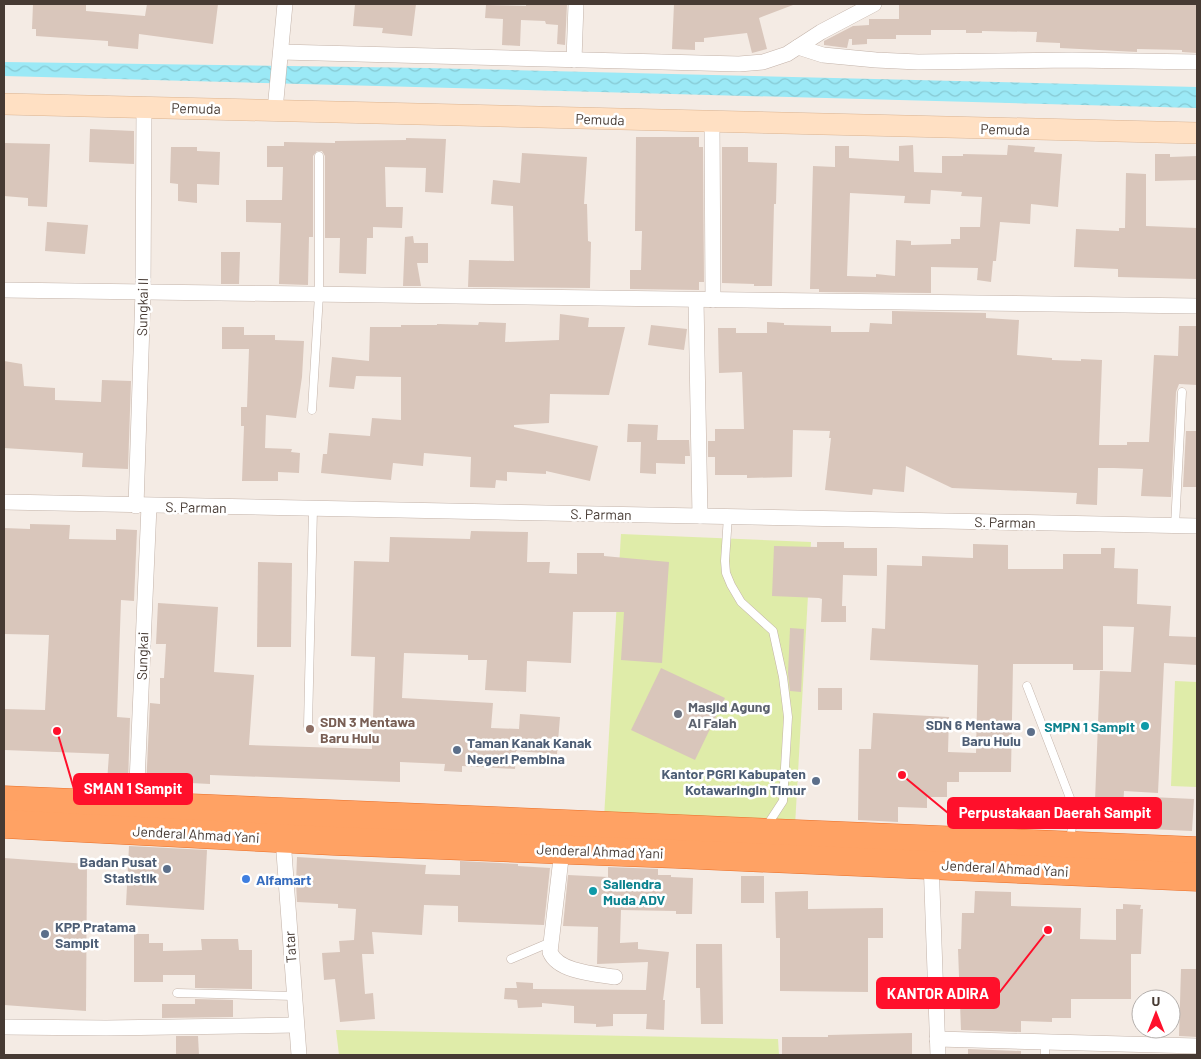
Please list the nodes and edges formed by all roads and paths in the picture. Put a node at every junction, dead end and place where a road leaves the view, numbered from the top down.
1 (285, 4) edge
2 (576, 4) edge
3 (874, 4) edge
4 (798, 47) junction
5 (280, 59) junction
6 (574, 60) junction
7 (1197, 62) edge
8 (4, 104) edge
9 (144, 107) junction
10 (275, 110) junction
11 (712, 122) junction
12 (1197, 133) edge
13 (319, 156) dead end
14 (4, 290) edge
15 (143, 292) junction
16 (319, 295) junction
17 (696, 300) junction
18 (712, 300) junction
19 (1197, 306) edge
20 (1182, 392) dead end
21 (312, 410) dead end
22 (4, 502) edge
23 (142, 506) junction
24 (312, 509) junction
25 (700, 516) junction
26 (728, 516) junction
27 (1175, 526) junction
28 (1197, 526) edge
29 (1027, 686) dead end
30 (308, 726) dead end
31 (4, 800) edge
32 (136, 806) junction
33 (4, 824) edge
34 (762, 834) junction
35 (283, 839) junction
36 (1069, 846) junction
37 (562, 850) junction
38 (1197, 851) edge
39 (932, 853) junction
40 (1197, 877) edge
41 (551, 942) junction
42 (511, 959) dead end
43 (615, 977) dead end
44 (177, 993) dead end
45 (294, 996) junction
46 (296, 1025) junction
47 (4, 1027) edge
48 (937, 1038) junction
49 (1197, 1046) edge
50 (1045, 1048) edge
51 (299, 1055) edge
52 (938, 1055) edge

1 - 5 street
2 - 6 street
3 - 4 street
4 - 6 street
4 - 7 street
5 - 6 street
5 - 10 street
8 - 9 street, Pemuda
9 - 10 street, Pemuda
9 - 15 street, Sungkai II
10 - 11 street, Pemuda
11 - 12 street, Pemuda
11 - 18 street
13 - 16 lane
14 - 15 street
15 - 16 street
15 - 23 street, Sungkai II
16 - 17 street
16 - 21 lane
17 - 18 street
17 - 25 street
18 - 19 street
20 - 27 lane
22 - 23 street, S. Parman
23 - 24 street, S. Parman
23 - 32 street, Sungkai
24 - 25 street, S. Parman
24 - 30 lane
25 - 26 street, S. Parman
26 - 27 street, S. Parman
26 - 34 lane
27 - 28 street, S. Parman
29 - 36 lane
31 - 32 highway, Jenderal Ahmad Yani
32 - 34 highway, Jenderal Ahmad Yani
33 - 35 highway, Jenderal Ahmad Yani
34 - 39 highway, Jenderal Ahmad Yani
35 - 37 highway, Jenderal Ahmad Yani
35 - 45 street, Tatar
36 - 38 highway, Jenderal Ahmad Yani
36 - 39 highway, Jenderal Ahmad Yani
37 - 39 highway, Jenderal Ahmad Yani
37 - 41 street
39 - 40 highway, Jenderal Ahmad Yani
39 - 48 street
41 - 42 lane
41 - 43 street
44 - 45 lane
45 - 46 street, Tatar
46 - 47 street
46 - 51 street, Tatar
48 - 50 street
48 - 52 street
49 - 50 street

